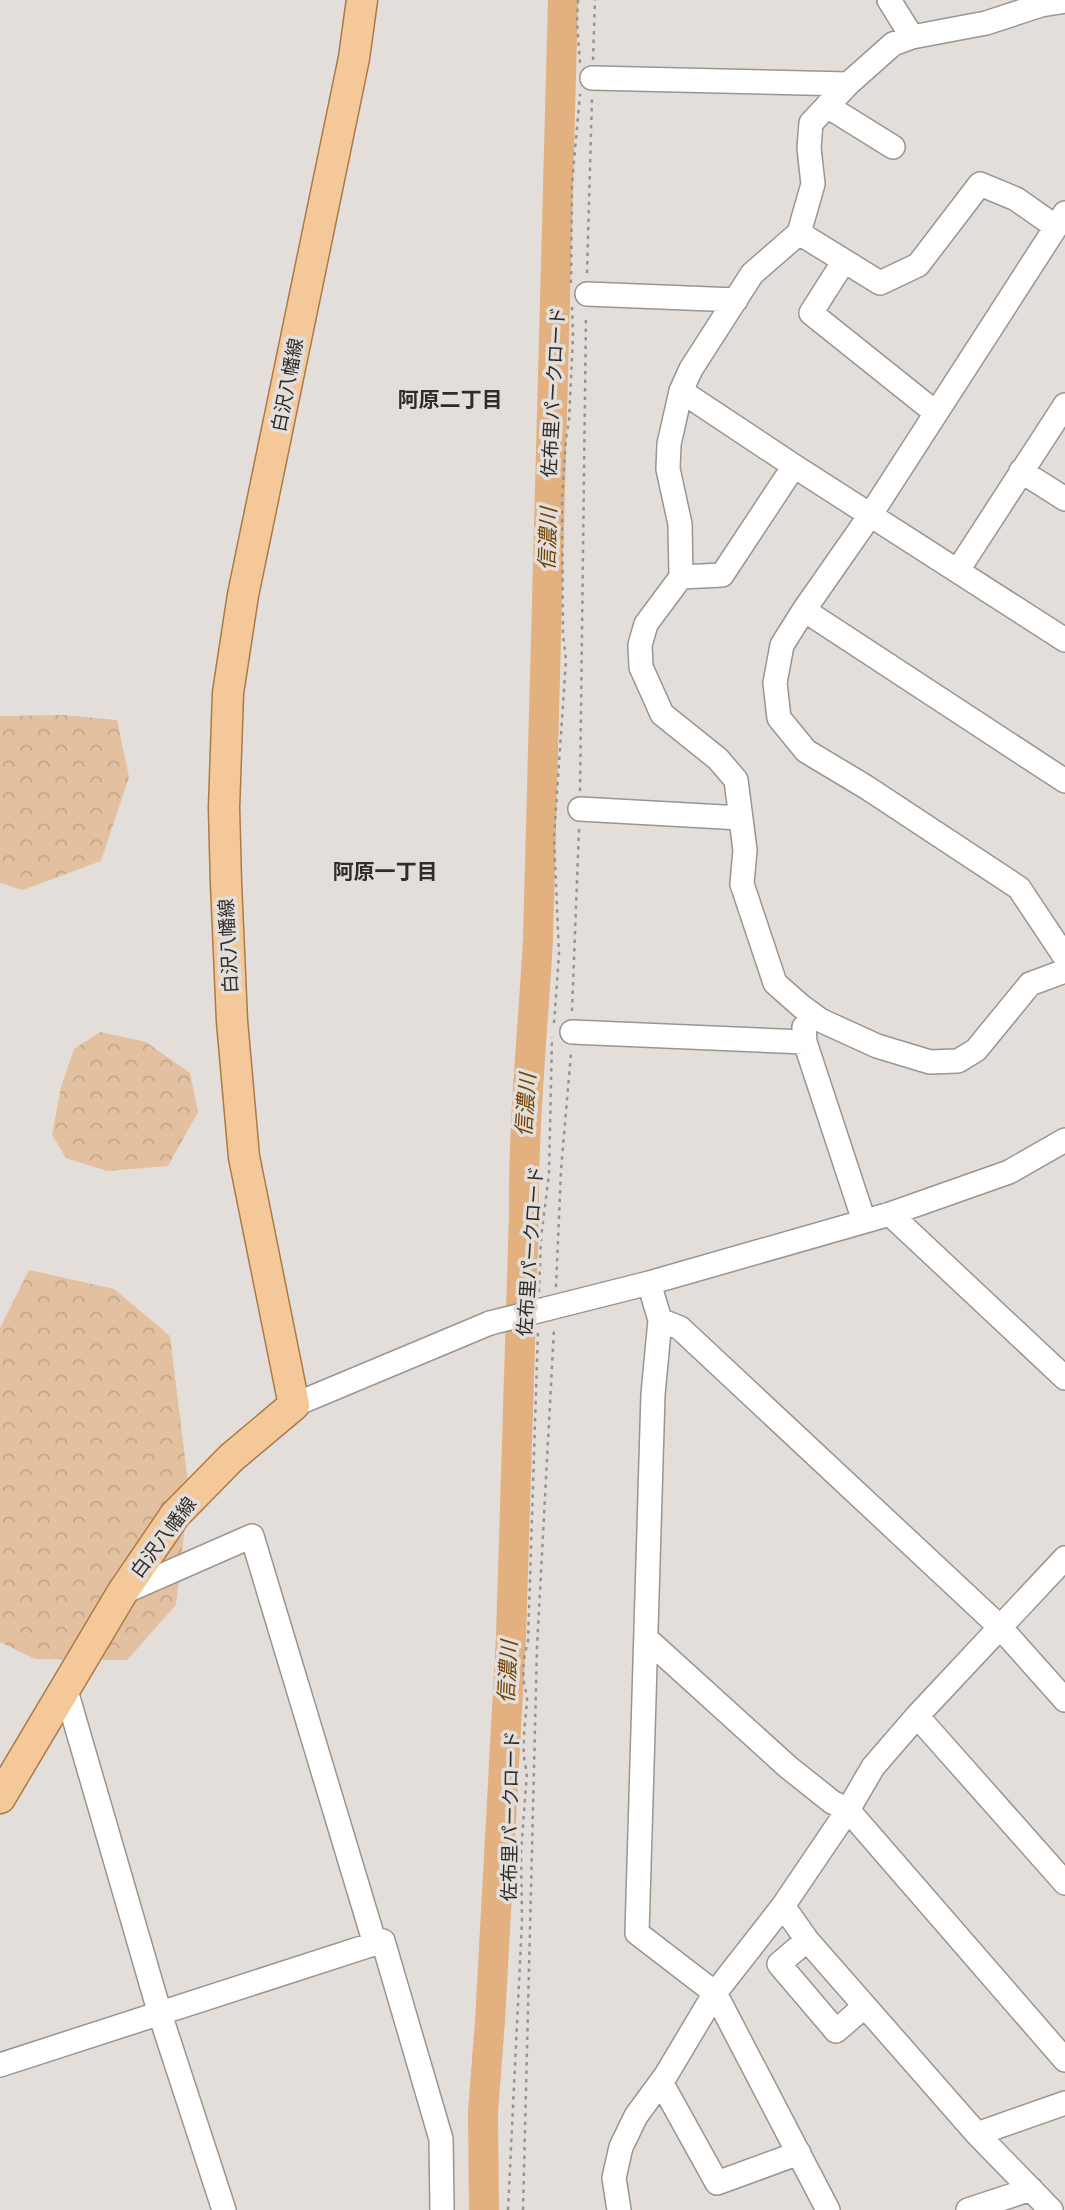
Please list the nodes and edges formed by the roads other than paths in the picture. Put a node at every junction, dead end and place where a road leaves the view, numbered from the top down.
1 (362, 0) edge
2 (889, 0) edge
3 (1065, 1) edge
4 (912, 37) junction
5 (584, 79) road end
6 (848, 84) junction
7 (827, 106) junction
8 (893, 147) dead end
9 (1061, 220) edge
10 (799, 233) junction
11 (844, 261) junction
12 (576, 291) road end
13 (736, 300) junction
14 (681, 391) junction
15 (1065, 405) edge
16 (936, 414) junction
17 (793, 466) junction
18 (1021, 471) junction
19 (1065, 499) edge
20 (871, 514) junction
21 (958, 570) junction
22 (681, 577) junction
23 (804, 610) junction
24 (1065, 640) edge
25 (1065, 781) edge
26 (580, 808) road end
27 (741, 818) junction
28 (1065, 957) edge
29 (1065, 971) edge
30 (801, 1006) junction
31 (559, 1031) road end
32 (805, 1042) junction
33 (1065, 1140) edge
34 (890, 1214) junction
35 (864, 1221) junction
36 (649, 1283) junction
37 (660, 1320) junction
38 (1065, 1378) edge
39 (294, 1405) junction
40 (1065, 1558) edge
41 (122, 1592) junction
42 (1000, 1627) junction
43 (648, 1640) junction
44 (65, 1687) junction
45 (1065, 1700) edge
46 (917, 1716) junction
47 (0, 1798) edge
48 (848, 1810) junction
49 (1065, 1884) edge
50 (783, 1906) junction
51 (807, 1940) junction
52 (375, 1944) junction
53 (715, 1993) junction
54 (865, 2007) junction
55 (160, 2014) junction
56 (1065, 2060) edge
57 (0, 2065) edge
58 (661, 2082) junction
59 (1065, 2104) edge
60 (978, 2134) junction
61 (799, 2153) junction
62 (1031, 2189) junction
63 (223, 2210) edge
64 (442, 2210) edge
65 (619, 2210) edge
66 (828, 2210) edge
67 (968, 2210) edge
68 (1051, 2210) edge

1 - 39 main road, 白沢八幡線
2 - 4 street
3 - 4 street
4 - 6 street
5 - 6 street
6 - 7 street
7 - 8 street
7 - 10 street
9 - 11 street
9 - 16 street
10 - 11 street
10 - 13 street
11 - 16 street
12 - 13 street
13 - 14 street
14 - 17 street
14 - 22 street
15 - 18 street
16 - 20 street
17 - 20 street
17 - 22 street
18 - 19 street
18 - 21 street
20 - 21 street
20 - 23 street
21 - 24 street
22 - 27 street
23 - 25 street
23 - 28 street
26 - 27 street
27 - 30 street
29 - 30 street
30 - 32 street
31 - 32 street
32 - 35 street
33 - 34 street
34 - 35 street
34 - 38 street
35 - 36 street
36 - 37 street
36 - 39 street, bridge
37 - 42 street
37 - 43 street
39 - 41 main road, 白沢八幡線
40 - 42 street
41 - 44 main road, 白沢八幡線
41 - 52 street
42 - 45 street
42 - 46 street
43 - 48 street
43 - 53 street
44 - 47 main road, 白沢八幡線
44 - 55 street
46 - 48 street
46 - 49 street
48 - 50 street
48 - 56 street
50 - 51 street
50 - 53 street
51 - 54 street
51 - 54 street
52 - 55 street
52 - 64 street
53 - 58 street
53 - 61 street
54 - 60 street
55 - 57 street
55 - 63 street
58 - 61 street
58 - 65 street
59 - 60 street
60 - 62 street
61 - 66 street
62 - 67 street
62 - 68 street

